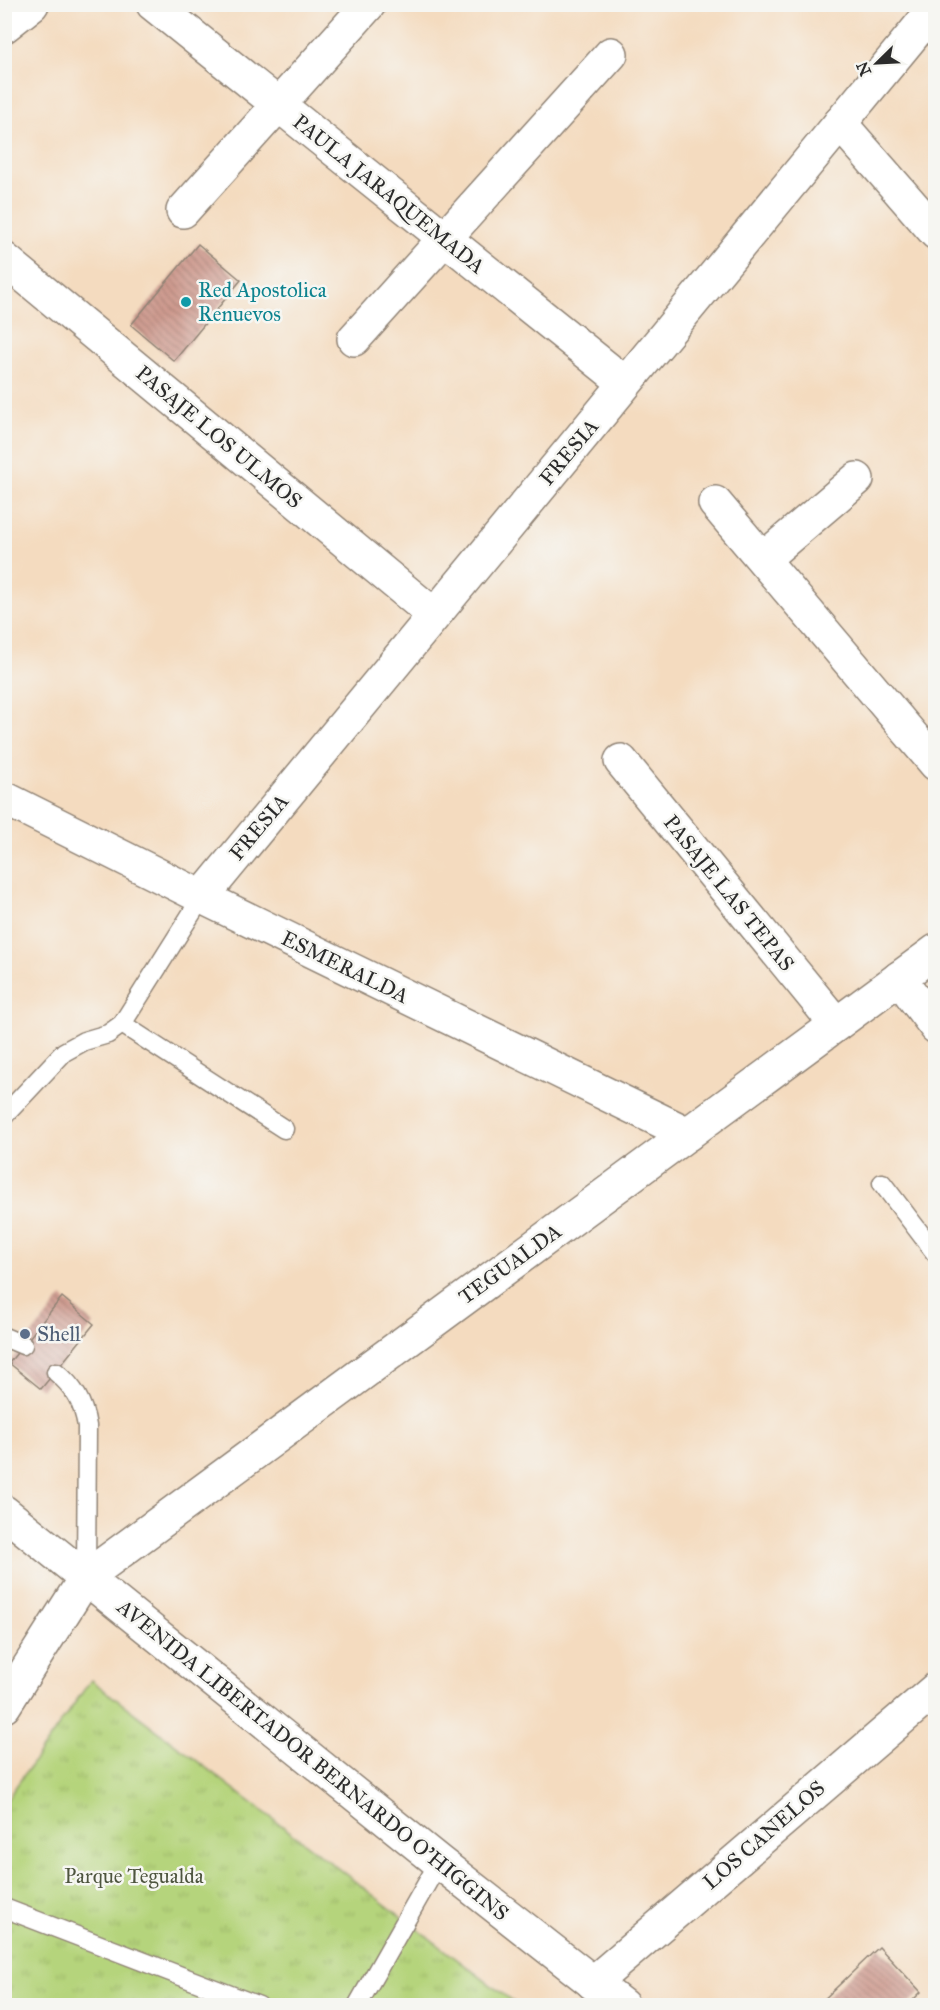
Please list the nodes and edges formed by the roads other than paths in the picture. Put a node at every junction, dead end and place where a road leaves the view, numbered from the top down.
1 (32, 4) edge
2 (153, 4) edge
3 (369, 4) edge
4 (936, 7) edge
5 (4, 26) edge
6 (612, 54) dead end
7 (278, 105) junction
8 (840, 123) junction
9 (183, 211) dead end
10 (936, 233) edge
11 (445, 238) junction
12 (4, 259) edge
13 (354, 339) dead end
14 (625, 383) junction
15 (856, 479) dead end
16 (715, 503) dead end
17 (763, 559) junction
18 (434, 615) junction
19 (621, 761) dead end
20 (936, 764) edge
21 (4, 798) edge
22 (202, 897) junction
23 (936, 951) edge
24 (899, 978) junction
25 (122, 1024) junction
26 (836, 1024) junction
27 (936, 1027) edge
28 (4, 1116) edge
29 (284, 1129) dead end
30 (687, 1134) junction
31 (882, 1183) dead end
32 (936, 1254) edge
33 (4, 1337) edge
34 (23, 1345) dead end
35 (56, 1372) dead end
36 (4, 1512) edge
37 (86, 1577) junction
38 (936, 1689) edge
39 (4, 1707) edge
40 (439, 1863) junction
41 (4, 1908) edge
42 (593, 1983) junction
43 (260, 2006) edge
44 (357, 2006) edge
45 (624, 2006) edge

1 - 5 street
2 - 7 street, PAULA JARAQUEMADA
3 - 7 street
4 - 8 street, FRESIA
6 - 11 street
7 - 9 street
7 - 11 street, PAULA JARAQUEMADA
8 - 10 street
8 - 14 street, FRESIA
11 - 13 street
11 - 14 street, PAULA JARAQUEMADA
12 - 18 street, PASAJE LOS ULMOS
14 - 18 street, FRESIA
15 - 17 street
16 - 17 street
17 - 20 street
18 - 22 street, FRESIA
19 - 26 street, PASAJE LAS TEPAS
21 - 22 street, ESMERALDA
22 - 25 lane
22 - 30 street, ESMERALDA
23 - 24 street, TEGUALDA
24 - 26 street, TEGUALDA
24 - 27 street
25 - 28 lane
25 - 29 lane
26 - 30 street, TEGUALDA
30 - 37 street, TEGUALDA
31 - 32 lane
33 - 34 lane
35 - 37 lane
36 - 37 street, AVENIDA LIBERTADOR BERNARDO O'HIGGINS
37 - 39 street
37 - 40 street, AVENIDA LIBERTADOR BERNARDO O'HIGGINS
38 - 42 street, LOS CANELOS
40 - 42 street, AVENIDA LIBERTADOR BERNARDO O'HIGGINS
40 - 44 lane
41 - 43 lane
42 - 45 street, AVENIDA LIBERTADOR BERNARDO O'HIGGINS

